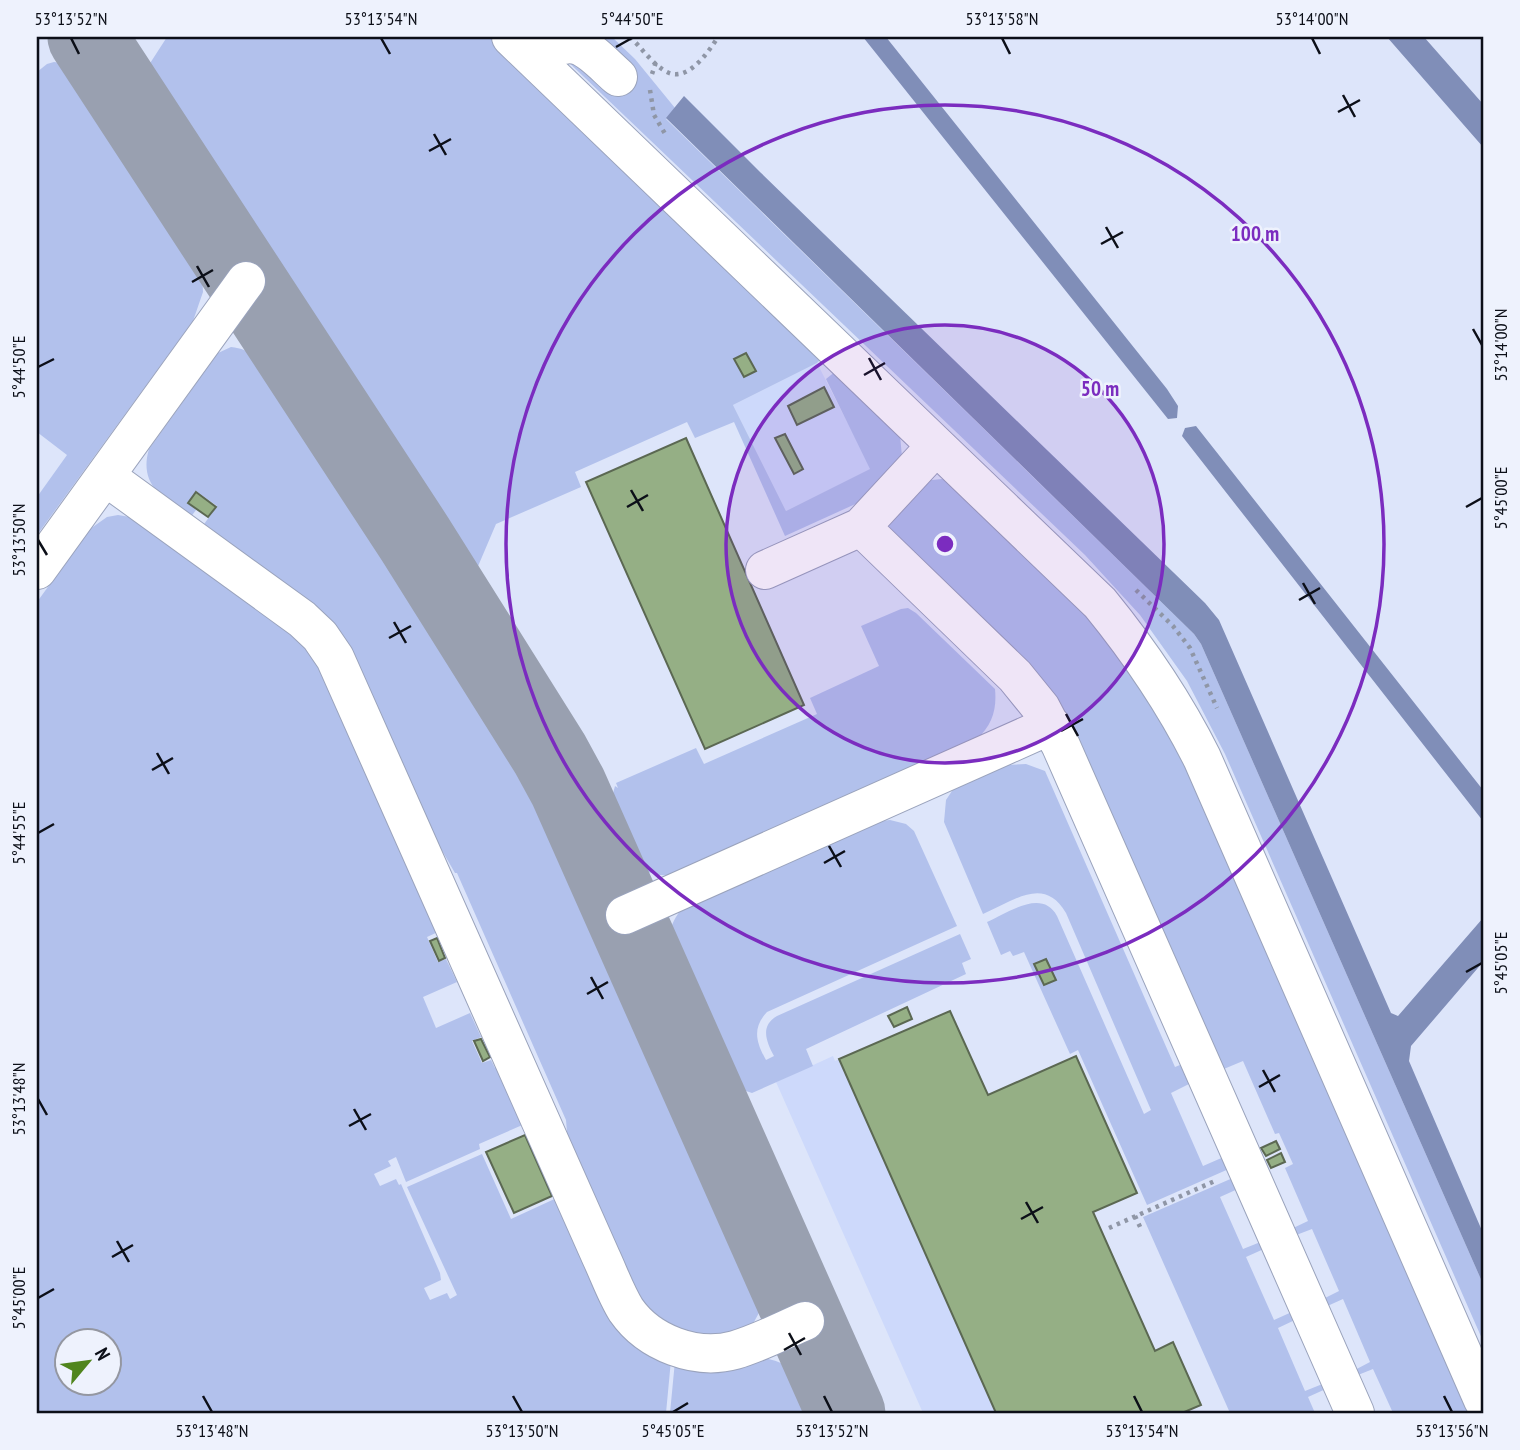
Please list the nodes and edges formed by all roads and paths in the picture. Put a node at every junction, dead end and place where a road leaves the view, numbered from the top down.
1 (630, 37) edge
2 (718, 37) edge
3 (524, 49) edge
4 (618, 77) dead end
5 (246, 281) dead end
6 (936, 446) junction
7 (105, 476) junction
8 (861, 527) junction
9 (37, 570) edge
10 (765, 570) dead end
11 (1051, 726) junction
12 (625, 915) dead end
13 (1247, 1167) junction
14 (1135, 1216) junction
15 (1108, 1227) dead end
16 (1142, 1231) dead end
17 (805, 1321) dead end
18 (1483, 1400) edge
19 (1355, 1413) edge

1 - 2 path
3 - 4 street
3 - 6 street
5 - 7 street
6 - 8 street
6 - 18 street
7 - 9 street
7 - 17 street
8 - 10 street
8 - 11 street
11 - 12 street
11 - 13 street
13 - 14 path
13 - 19 street
14 - 15 path
14 - 16 path

